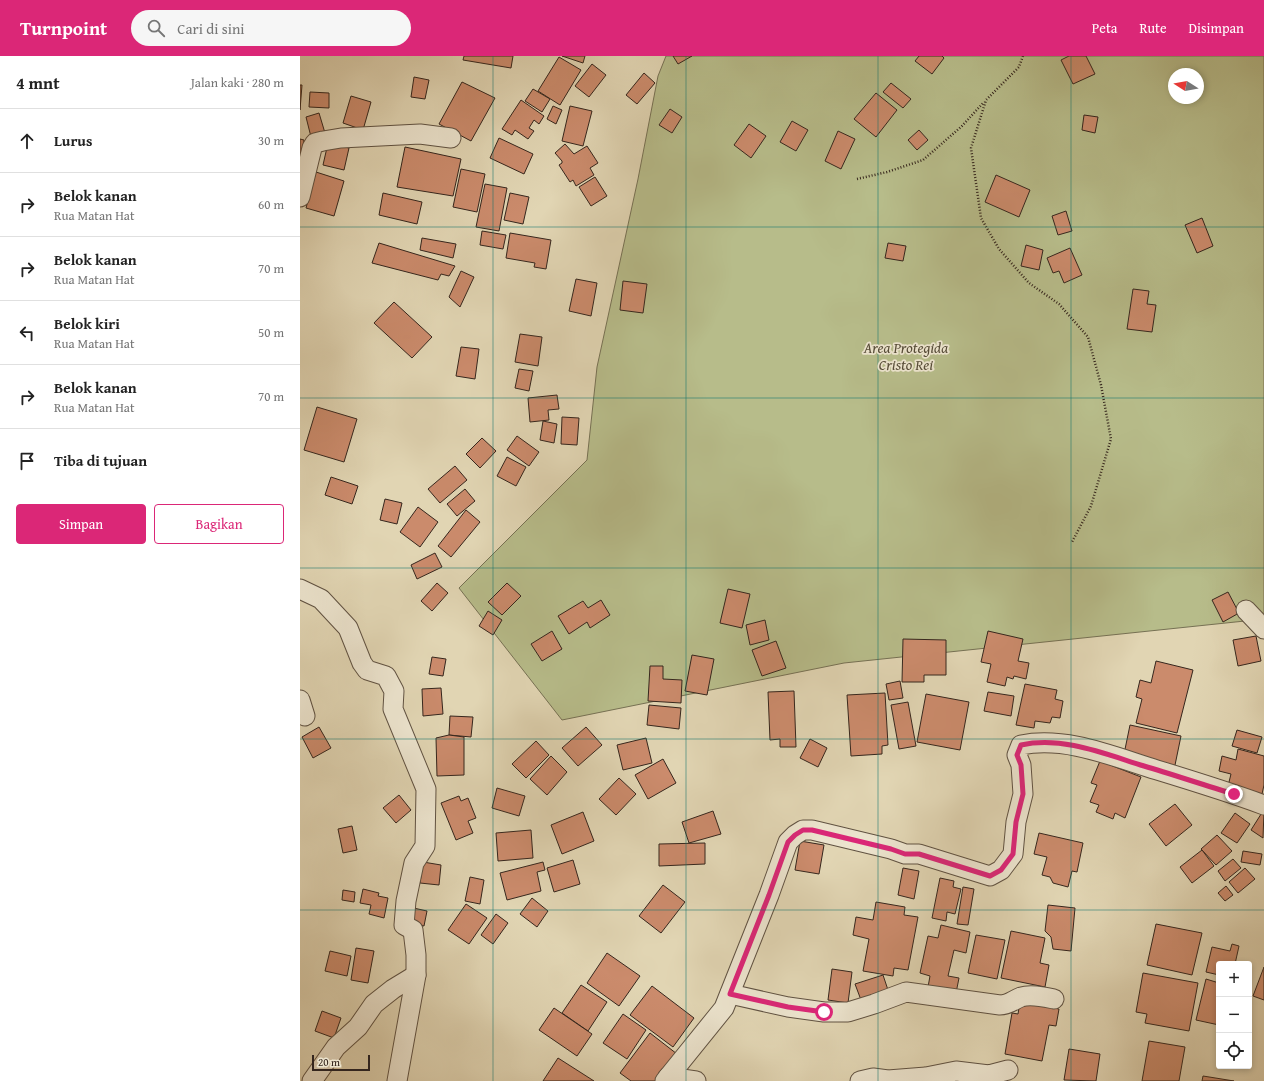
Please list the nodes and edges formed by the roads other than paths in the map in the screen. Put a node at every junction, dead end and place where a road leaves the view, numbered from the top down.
1 (451, 138) dead end
2 (300, 197) edge
3 (300, 589) edge
4 (1246, 610) dead end
5 (1264, 629) edge
6 (1264, 805) edge
7 (416, 975) junction
8 (730, 994) junction
9 (1054, 999) dead end
10 (1008, 1070) dead end
11 (666, 1079) edge
12 (312, 1081) edge
13 (397, 1081) edge
14 (696, 1081) edge
15 (860, 1081) edge

1 - 2 street
3 - 7 street
4 - 5 street
6 - 8 street
7 - 12 street
7 - 13 street
8 - 9 street
8 - 11 street
10 - 15 street
11 - 14 street

